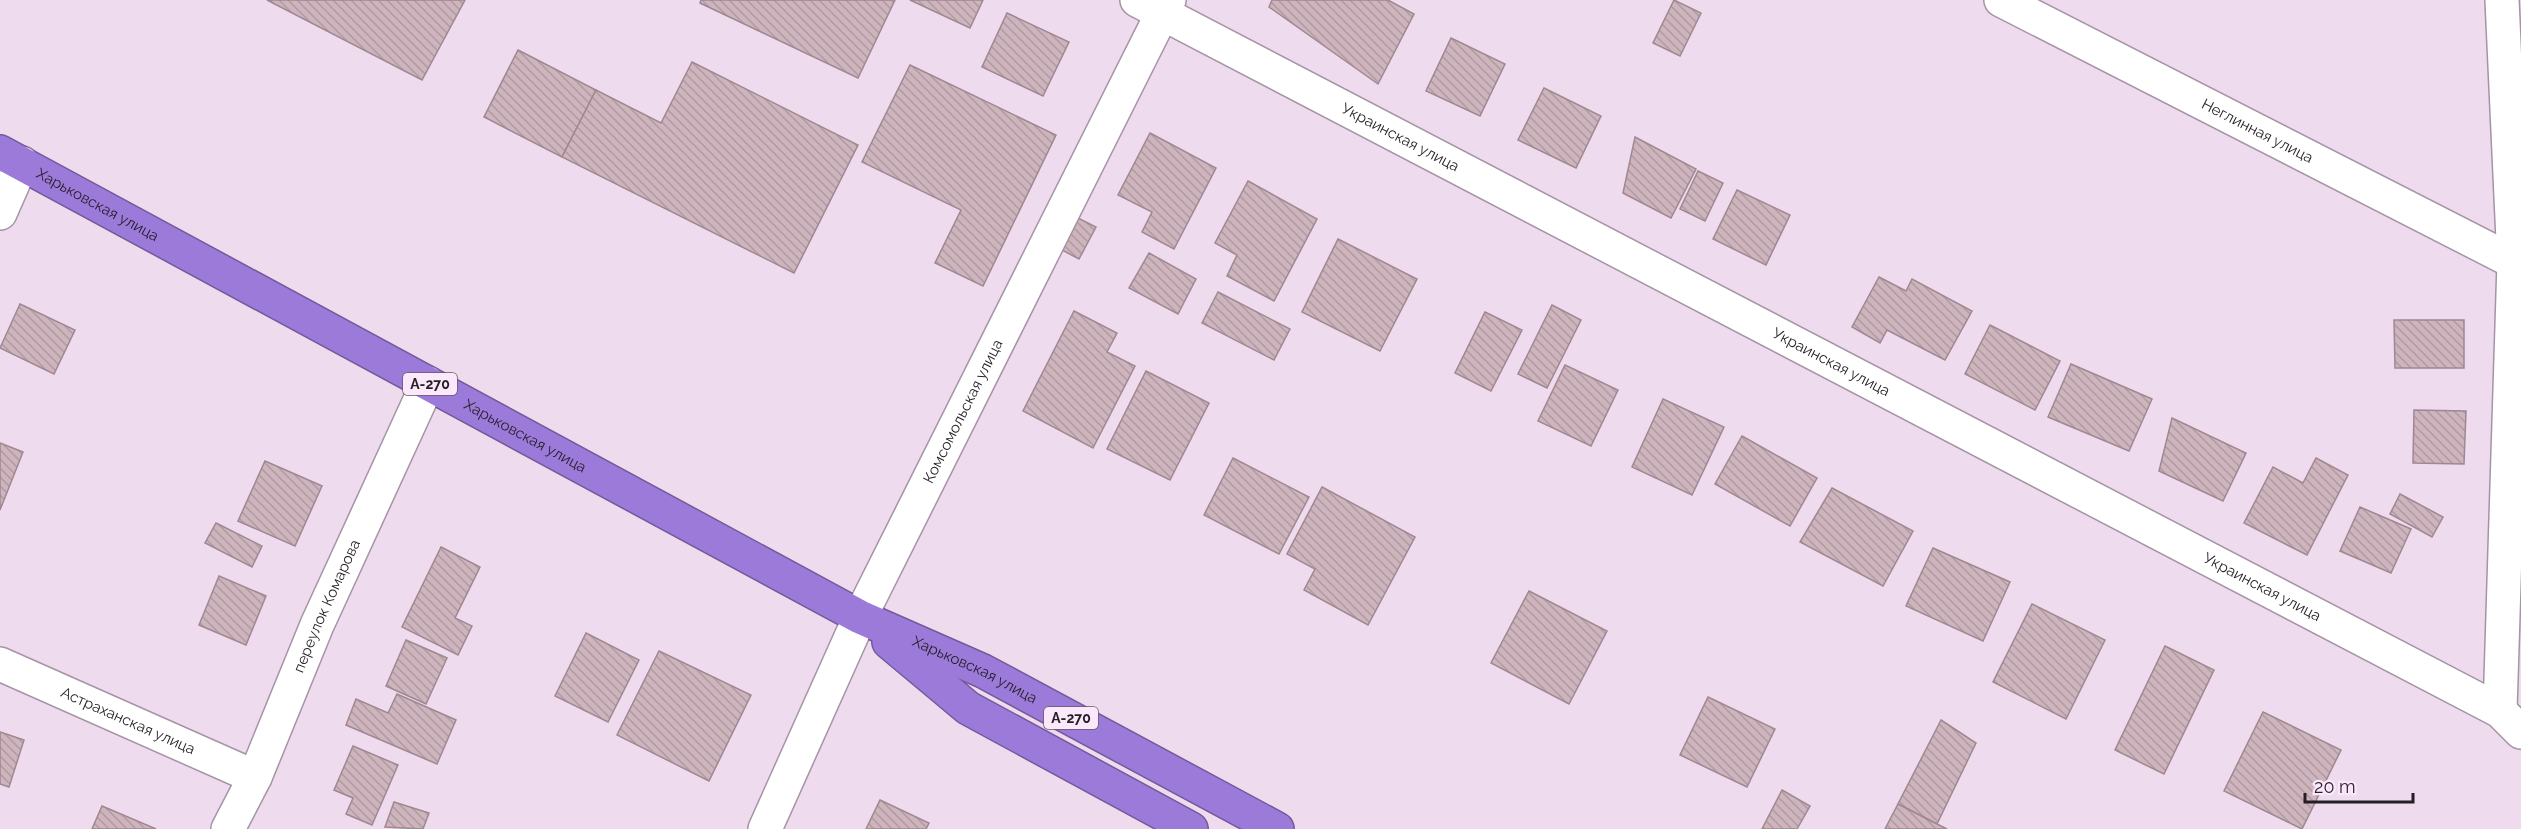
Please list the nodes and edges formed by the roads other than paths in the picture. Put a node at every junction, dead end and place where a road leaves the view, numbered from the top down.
1 (2001, 0) edge
2 (2502, 0) edge
3 (1156, 4) edge
4 (11, 158) edge
5 (0, 213) edge
6 (2514, 262) junction
7 (428, 382) junction
8 (860, 617) junction
9 (0, 664) edge
10 (2511, 721) edge
11 (255, 777) junction
12 (228, 829) edge
13 (765, 829) edge
14 (1191, 829) edge
15 (1277, 829) edge

1 - 6 street, Неглинная улица
2 - 6 street
3 - 8 street, Комсомольская улица
3 - 10 street, Украинская улица
4 - 5 street
4 - 7 highway, Харьковская улица / А-270
6 - 10 street
7 - 8 highway, Харьковская улица / А-270
7 - 11 street, переулок Комарова
8 - 13 street, Комсомольская улица
8 - 14 highway, Харьковская улица / А-270
8 - 15 highway, Харьковская улица / А-270
9 - 11 street, Астраханская улица
11 - 12 street, переулок Комарова

